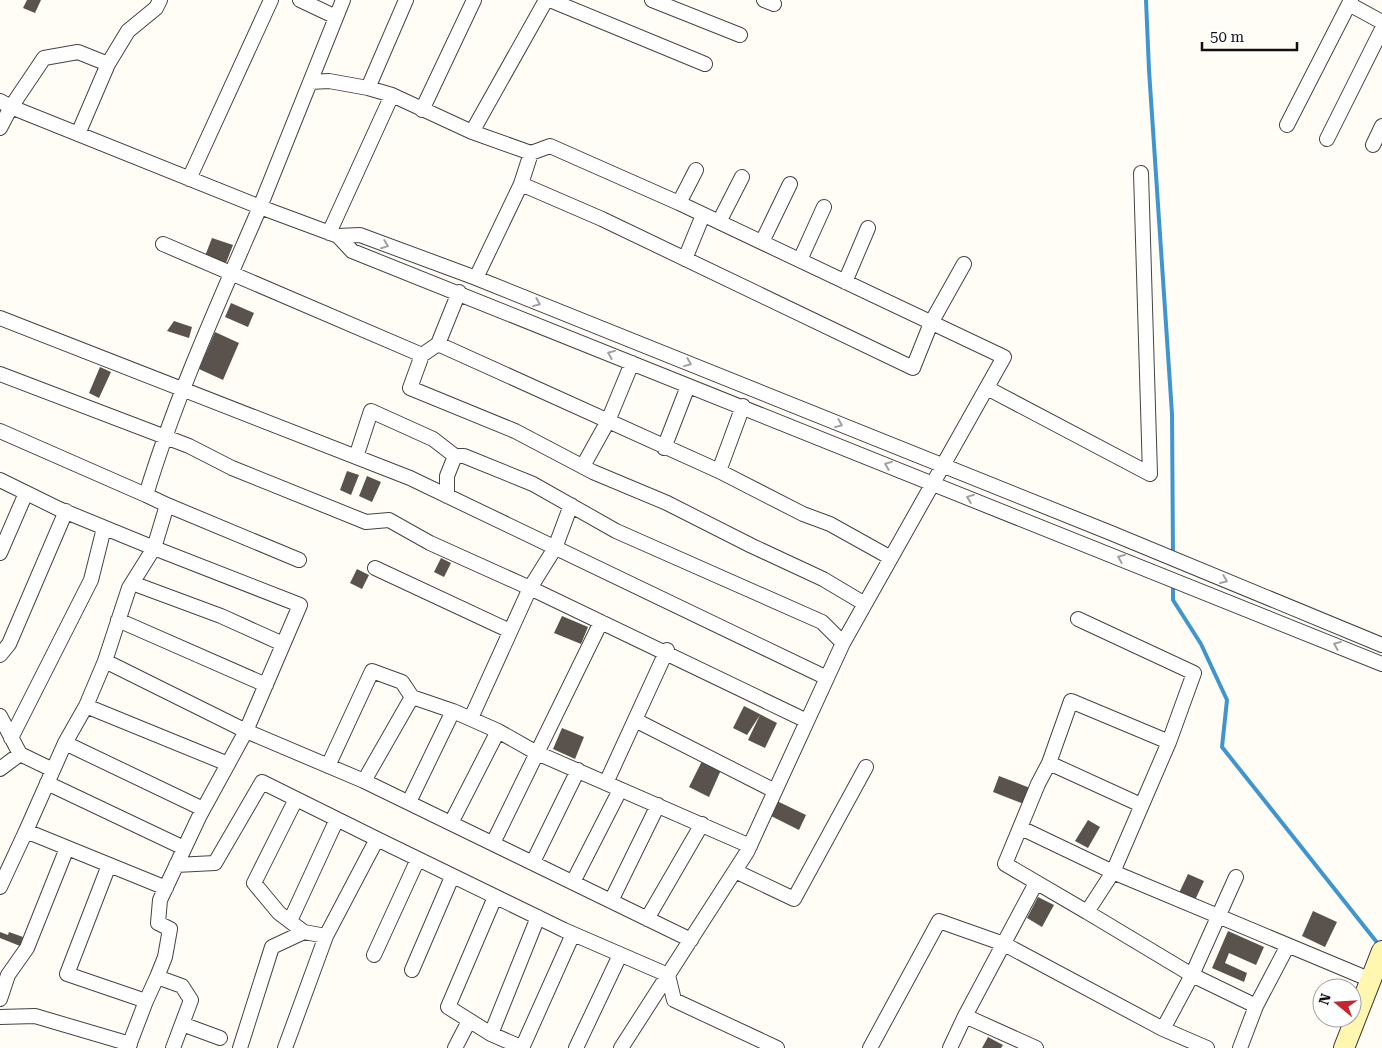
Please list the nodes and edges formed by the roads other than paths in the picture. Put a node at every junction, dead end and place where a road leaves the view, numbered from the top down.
1 (160, 0) edge
2 (271, 0) edge
3 (300, 0) edge
4 (343, 0) edge
5 (406, 0) edge
6 (474, 0) edge
7 (546, 0) edge
8 (550, 0) edge
9 (652, 0) edge
10 (1350, 2) edge
11 (336, 17) junction
12 (1382, 22) edge
13 (1382, 29) edge
14 (740, 35) dead end
15 (108, 64) junction
16 (705, 64) dead end
17 (310, 82) junction
18 (368, 88) junction
19 (392, 95) junction
20 (6, 104) edge
21 (422, 110) junction
22 (1287, 125) dead end
23 (1382, 126) edge
24 (0, 128) edge
25 (472, 132) junction
26 (78, 134) junction
27 (1328, 140) dead end
28 (1373, 144) dead end
29 (531, 153) junction
30 (696, 170) dead end
31 (1141, 173) dead end
32 (742, 177) dead end
33 (189, 179) junction
34 (521, 184) junction
35 (790, 184) dead end
36 (679, 203) junction
37 (260, 207) junction
38 (824, 207) dead end
39 (703, 214) junction
40 (719, 222) junction
41 (868, 228) dead end
42 (334, 235) junction
43 (762, 242) junction
44 (163, 244) dead end
45 (685, 259) junction
46 (800, 260) junction
47 (964, 264) dead end
48 (231, 274) junction
49 (476, 278) junction
50 (845, 282) junction
51 (459, 292) junction
52 (0, 318) edge
53 (931, 323) junction
54 (438, 344) junction
55 (422, 355) junction
56 (632, 362) junction
57 (0, 374) edge
58 (688, 386) junction
59 (987, 388) junction
60 (182, 390) junction
61 (743, 406) junction
62 (608, 421) junction
63 (0, 431) edge
64 (164, 437) junction
65 (664, 448) junction
66 (455, 456) junction
67 (356, 457) junction
68 (582, 466) junction
69 (943, 466) junction
70 (719, 471) junction
71 (0, 480) edge
72 (933, 484) junction
73 (26, 493) junction
74 (146, 495) junction
75 (447, 496) junction
76 (167, 505) junction
77 (571, 506) junction
78 (66, 512) junction
79 (104, 528) junction
80 (154, 548) junction
81 (555, 548) junction
82 (0, 553) edge
83 (891, 558) junction
84 (298, 560) dead end
85 (375, 568) dead end
86 (132, 583) junction
87 (530, 588) junction
88 (865, 604) junction
89 (1078, 619) dead end
90 (118, 620) junction
91 (601, 622) junction
92 (510, 631) junction
93 (843, 643) junction
94 (283, 644) junction
95 (1382, 645) edge
96 (666, 651) junction
97 (0, 655) edge
98 (105, 660) junction
99 (1382, 664) edge
100 (827, 678) junction
101 (266, 685) junction
102 (412, 696) junction
103 (86, 706) junction
104 (454, 711) junction
105 (0, 716) edge
106 (471, 718) junction
107 (634, 720) junction
108 (807, 721) junction
109 (498, 731) junction
110 (246, 732) junction
111 (11, 738) junction
112 (1169, 742) junction
113 (65, 743) junction
114 (536, 753) junction
115 (20, 754) junction
116 (1049, 763) junction
117 (228, 764) junction
118 (328, 766) junction
119 (866, 767) dead end
120 (0, 769) edge
121 (53, 770) junction
122 (578, 770) junction
123 (364, 781) junction
124 (47, 783) junction
125 (606, 783) junction
126 (620, 790) junction
127 (775, 791) junction
128 (296, 799) junction
129 (408, 802) junction
130 (658, 805) junction
131 (1141, 805) junction
132 (203, 809) junction
133 (337, 819) junction
134 (451, 822) junction
135 (702, 824) junction
136 (1021, 828) junction
137 (26, 831) junction
138 (377, 839) junction
139 (493, 843) junction
140 (750, 846) junction
141 (67, 848) junction
142 (184, 848) junction
143 (418, 860) junction
144 (533, 862) junction
145 (109, 865) junction
146 (176, 866) junction
147 (735, 871) junction
148 (1112, 872) junction
149 (452, 877) junction
150 (1236, 877) dead end
151 (573, 882) junction
152 (1036, 883) junction
153 (0, 887) edge
154 (166, 888) junction
155 (495, 897) junction
156 (611, 901) junction
157 (1087, 912) junction
158 (538, 918) junction
159 (1217, 918) junction
160 (648, 919) junction
161 (290, 921) junction
162 (304, 932) junction
163 (573, 934) junction
164 (326, 936) junction
165 (690, 940) junction
166 (1004, 944) junction
167 (1287, 947) junction
168 (374, 955) dead end
169 (620, 955) junction
170 (18, 961) junction
171 (1378, 964) edge
172 (0, 966) edge
173 (412, 970) dead end
174 (1192, 975) junction
175 (668, 976) junction
176 (157, 977) junction
177 (0, 999) edge
178 (146, 1001) junction
179 (1256, 1006) junction
180 (965, 1016) junction
181 (0, 1017) edge
182 (469, 1021) junction
183 (182, 1024) junction
184 (1163, 1029) junction
185 (491, 1034) junction
186 (220, 1038) dead end
187 (129, 1046) edge
188 (173, 1048) edge
189 (240, 1048) edge
190 (285, 1048) edge
191 (455, 1048) edge
192 (522, 1048) edge
193 (576, 1048) edge
194 (621, 1048) edge
195 (778, 1048) edge
196 (870, 1048) edge
197 (950, 1048) edge
198 (1036, 1048) edge
199 (1207, 1048) edge
200 (1240, 1048) edge
201 (1344, 1048) edge

1 - 15 street
2 - 33 street
3 - 11 street
4 - 11 street
5 - 18 street
6 - 21 street
7 - 25 street
8 - 16 street
9 - 14 street
10 - 12 street
10 - 22 street
11 - 17 street
13 - 27 street
15 - 20 street
15 - 26 street
17 - 18 street
17 - 37 street
18 - 19 street
19 - 21 street
19 - 42 street
20 - 24 street
20 - 26 street
21 - 25 street
23 - 28 street
25 - 29 street
26 - 33 street
29 - 34 street
29 - 36 street
30 - 36 street
31 - 59 street
32 - 40 street
33 - 37 street
34 - 45 street
34 - 49 street
35 - 43 street
36 - 39 street
37 - 42 street
37 - 48 street
38 - 46 street
39 - 40 street
39 - 45 street
40 - 43 street
41 - 50 street
42 -> 49 street
42 - 51 street
43 - 46 street
44 - 48 street
45 - 53 street
46 - 50 street
47 - 53 street
48 - 55 street
48 - 60 street
49 -> 69 street
50 - 53 street
51 - 54 street
56 -> 51 street
52 - 60 street
53 - 59 street
54 - 55 street
54 - 62 street
55 - 68 street
56 - 58 street
56 - 62 street
57 - 64 street
58 - 61 street
58 - 65 street
59 - 69 street
60 - 64 street
60 - 67 street
61 - 70 street
72 -> 61 street
62 - 65 street
62 - 68 street
63 - 74 street
64 - 74 street
64 - 87 street
65 - 70 street
66 - 67 street
66 - 75 street
66 - 77 street
67 - 75 street
68 - 88 street
69 - 72 street
69 -> 95 street
70 - 83 street
71 - 73 street
72 - 83 street
99 -> 72 street
73 - 78 street
73 - 82 street
74 - 76 street
75 - 81 street
76 - 80 street
76 - 84 street
77 - 81 street
77 - 93 street
78 - 79 street
78 - 97 street
79 - 80 street
79 - 111 street
80 - 86 street
80 - 94 street
81 - 87 street
81 - 100 street
83 - 88 street
85 - 92 street
86 - 90 street
86 - 94 street
87 - 91 street
87 - 92 street
88 - 93 street
89 - 112 street
90 - 98 street
90 - 101 street
91 - 96 street
91 - 114 street
92 - 106 street
93 - 100 street
94 - 101 street
96 - 107 street
96 - 108 street
98 - 103 street
98 - 110 street
100 - 108 street
101 - 110 street
102 - 104 street
102 - 118 street
102 - 123 street
103 - 113 street
103 - 117 street
104 - 106 street
104 - 129 street
105 - 111 street
106 - 109 street
107 - 125 street
107 - 127 street
108 - 127 street
109 - 114 street
109 - 134 street
110 - 117 street
110 - 118 street
111 - 115 street
112 - 116 street
112 - 131 street
113 - 121 street
113 - 132 street
114 - 122 street
114 - 139 street
115 - 120 street
115 - 121 street
116 - 131 street
116 - 136 street
117 - 132 street
118 - 123 street
119 - 147 street
121 - 124 street
122 - 125 street
122 - 144 street
123 - 129 street
124 - 137 street
124 - 142 street
125 - 126 street
126 - 130 street
126 - 151 street
127 - 140 street
128 - 133 street
128 - 146 street
128 - 161 street
129 - 134 street
130 - 135 street
130 - 156 street
131 - 148 street
132 - 142 street
133 - 138 street
133 - 161 street
134 - 139 street
135 - 140 street
135 - 160 street
136 - 148 street
136 - 152 street
137 - 141 street
137 - 153 street
138 - 143 street
138 - 164 street
139 - 144 street
140 - 147 street
141 - 145 street
141 - 170 street
142 - 146 street
143 - 149 street
143 - 168 street
144 - 151 street
145 - 154 street
145 - 178 street
146 - 154 street
147 - 165 street
148 - 157 street
148 - 159 street
149 - 155 street
149 - 173 street
150 - 159 street
151 - 156 street
152 - 157 street
152 - 166 street
154 - 176 street
155 - 158 street
155 - 182 street
156 - 160 street
157 - 174 street
158 - 163 street
158 - 185 street
159 - 167 street
159 - 174 street
160 - 165 street
161 - 162 street
162 - 164 street
162 - 189 street
163 - 169 street
163 - 192 street
164 - 190 street
165 - 175 street
166 - 180 street
166 - 184 street
166 - 196 street
167 - 171 street
167 - 179 street
169 - 175 street
169 - 193 street
170 - 172 street
170 - 177 street
171 - 201 street
174 - 179 street
174 - 184 street
175 - 194 street
175 - 195 street
176 - 178 street
176 - 183 street
178 - 187 street
179 - 200 street
180 - 197 street
180 - 198 street
181 - 187 street
182 - 185 street
182 - 191 street
183 - 186 street
183 - 188 street
184 - 199 street
185 - 192 street

